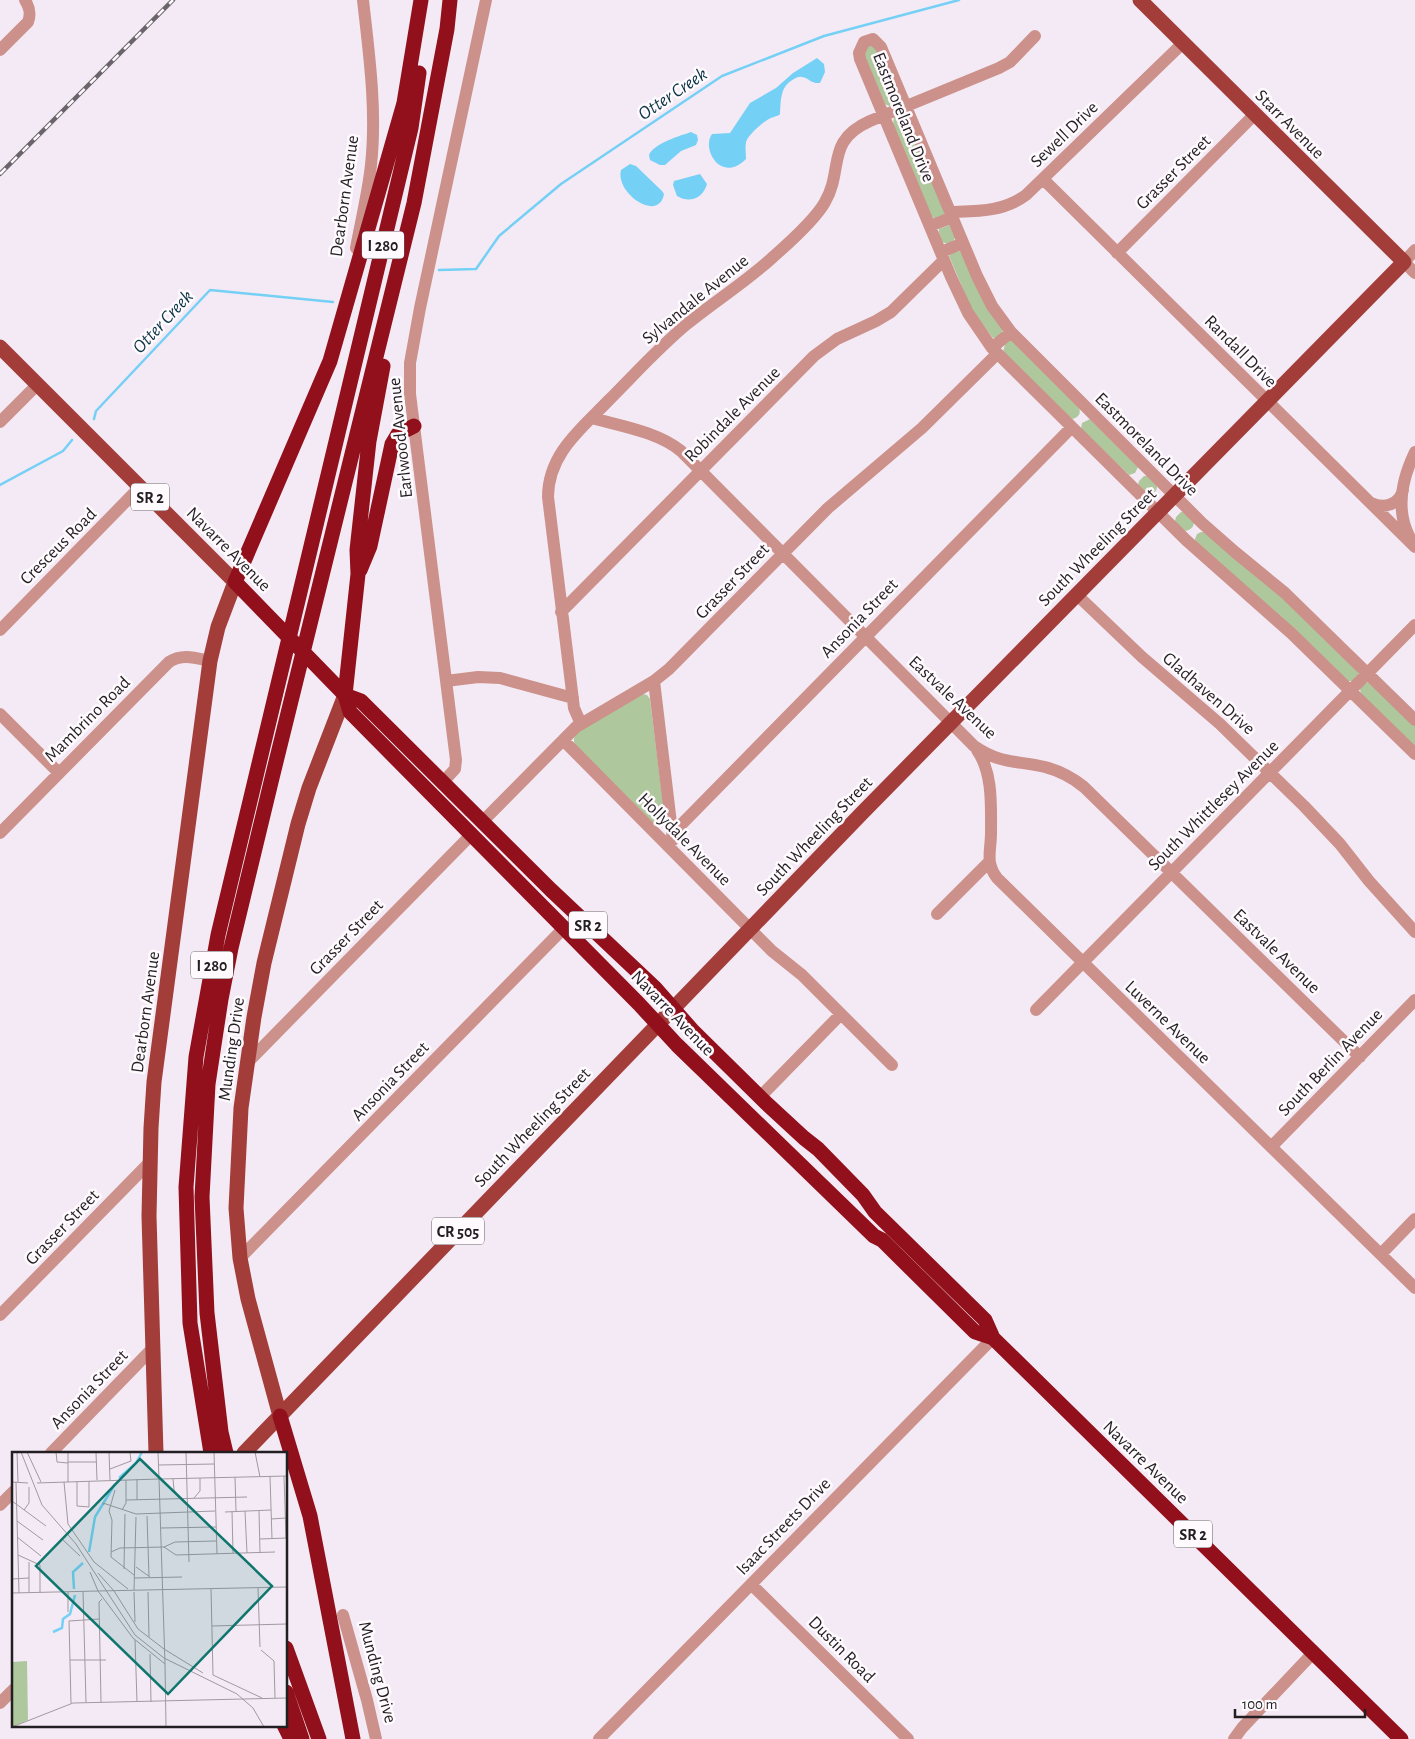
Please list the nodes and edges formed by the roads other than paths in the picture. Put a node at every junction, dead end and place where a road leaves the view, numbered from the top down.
1 (363, 0) edge
2 (422, 0) edge
3 (428, 0) edge
4 (450, 0) edge
5 (486, 0) edge
6 (1140, 0) edge
7 (27, 5) edge
8 (1036, 36) dead end
9 (1183, 43) junction
10 (0, 50) edge
11 (906, 106) junction
12 (885, 115) junction
13 (1254, 115) junction
14 (1043, 179) junction
15 (952, 214) junction
16 (930, 226) junction
17 (963, 243) junction
18 (1415, 250) edge
19 (1117, 253) junction
20 (942, 256) junction
21 (1404, 262) junction
22 (396, 273) junction
23 (1415, 273) edge
24 (345, 308) junction
25 (1011, 332) junction
26 (0, 346) edge
27 (995, 351) junction
28 (38, 384) junction
29 (1267, 401) junction
30 (1089, 411) junction
31 (592, 418) junction
32 (0, 422) edge
33 (414, 426) junction
34 (1072, 427) junction
35 (1415, 452) edge
36 (1146, 468) junction
37 (701, 470) junction
38 (1130, 484) junction
39 (140, 487) junction
40 (1403, 490) junction
41 (1174, 496) junction
42 (1369, 502) junction
43 (1158, 512) junction
44 (1202, 523) junction
45 (1186, 540) junction
46 (1415, 547) edge
47 (783, 554) junction
48 (358, 574) junction
49 (235, 582) junction
50 (1076, 594) junction
51 (562, 612) junction
52 (1415, 624) edge
53 (0, 630) edge
54 (866, 637) junction
55 (210, 661) junction
56 (1367, 673) junction
57 (446, 681) junction
58 (654, 681) junction
59 (1351, 690) junction
60 (345, 695) junction
61 (573, 698) junction
62 (0, 714) edge
63 (1415, 720) edge
64 (951, 722) junction
65 (581, 724) junction
66 (563, 740) junction
67 (380, 743) junction
68 (974, 746) junction
69 (1415, 754) edge
70 (59, 772) junction
71 (1270, 772) junction
72 (442, 782) junction
73 (430, 794) junction
74 (460, 798) junction
75 (482, 821) junction
76 (0, 833) edge
77 (672, 834) junction
78 (471, 835) junction
79 (674, 853) junction
80 (989, 862) junction
81 (1172, 872) junction
82 (937, 914) dead end
83 (564, 928) junction
84 (750, 929) junction
85 (1415, 932) edge
86 (1083, 963) junction
87 (1415, 1000) edge
88 (673, 1009) junction
89 (1036, 1010) dead end
90 (841, 1014) junction
91 (658, 1024) junction
92 (1360, 1057) junction
93 (246, 1064) junction
94 (892, 1065) dead end
95 (760, 1097) junction
96 (751, 1117) junction
97 (1271, 1147) junction
98 (149, 1163) junction
99 (857, 1188) junction
100 (1415, 1219) edge
101 (882, 1240) junction
102 (1381, 1254) junction
103 (240, 1258) junction
104 (942, 1278) junction
105 (1415, 1288) edge
106 (0, 1315) edge
107 (993, 1338) junction
108 (152, 1349) junction
109 (280, 1416) junction
110 (52, 1452) edge
111 (156, 1452) edge
112 (211, 1452) edge
113 (226, 1452) edge
114 (245, 1452) edge
115 (12, 1493) edge
116 (0, 1505) edge
117 (751, 1584) junction
118 (343, 1615) dead end
119 (1314, 1652) junction
120 (288, 1654) edge
121 (12, 1691) edge
122 (288, 1698) edge
123 (0, 1703) edge
124 (284, 1726) edge
125 (291, 1739) edge
126 (302, 1739) edge
127 (319, 1739) edge
128 (353, 1739) edge
129 (376, 1739) edge
130 (599, 1739) edge
131 (908, 1739) edge
132 (1234, 1739) edge
133 (1401, 1739) edge

1 - 24 street, Dearborn Avenue
2 - 24 highway
3 - 112 highway, I 280
4 - 22 highway, I 280
5 - 33 street, Earlwood Avenue
6 - 9 main road, Starr Avenue
7 - 10 street
8 - 11 street, Sylvandale Avenue
9 - 13 main road, Starr Avenue
9 - 14 street, Sewell Drive
11 - 12 street, Sylvandale Avenue
11 - 12 street, Eastmoreland Drive
11 - 15 street, Eastmoreland Drive
12 - 16 street, Eastmoreland Drive
12 - 31 street, Sylvandale Avenue
13 - 19 street, Grasser Street
13 - 21 main road, Starr Avenue
14 - 15 street, Sewell Drive
14 - 19 street, Randall Drive
15 - 16 street, Sewell Drive
15 - 17 street, Eastmoreland Drive
16 - 20 street, Eastmoreland Drive
17 - 20 street
17 - 25 street, Eastmoreland Drive
18 - 21 street, South Wheeling Street
19 - 29 street, Randall Drive
20 - 27 street, Eastmoreland Drive
20 - 37 street, Robindale Avenue
21 - 23 street, Starr Avenue
21 - 29 main road, South Wheeling Street
22 - 48 highway
22 - 113 highway, I 280
24 - 49 highway
25 - 27 street, Grasser Street
25 - 30 street, Eastmoreland Drive
26 - 28 main road, Navarre Avenue / SR 2
27 - 34 street, Eastmoreland Drive
27 - 47 street, Grasser Street
28 - 32 street
28 - 39 main road, Navarre Avenue / SR 2
29 - 41 main road, South Wheeling Street
29 - 42 street, Randall Drive
30 - 34 street, Ansonia Street
30 - 36 street, Eastmoreland Drive
31 - 37 street, Eastvale Avenue
31 - 51 street, Sylvandale Avenue
33 - 48 highway
33 - 57 street, Earlwood Avenue
34 - 38 street, Eastmoreland Drive
34 - 54 street, Ansonia Street
35 - 40 street
36 - 38 street
36 - 41 street, Eastmoreland Drive
37 - 47 street, Eastvale Avenue
37 - 51 street, Robindale Avenue
38 - 43 street, Eastmoreland Drive
39 - 49 main road, Navarre Avenue / SR 2
39 - 53 street, Cresceus Road
40 - 42 street
40 - 46 street
41 - 43 main road, South Wheeling Street
41 - 44 street, Eastmoreland Drive
42 - 46 street, Randall Drive
43 - 45 street, Eastmoreland Drive
43 - 50 main road, South Wheeling Street
44 - 45 street
44 - 56 street, Eastmoreland Drive
45 - 59 street, Eastmoreland Drive
47 - 54 street, Eastvale Avenue
47 - 58 street, Grasser Street
48 - 60 highway
49 - 55 main road, Dearborn Avenue
49 - 60 highway, Navarre Avenue / SR 2
50 - 64 main road, South Wheeling Street
50 - 71 street, Gladhaven Drive
51 - 61 street, Sylvandale Avenue
52 - 56 street, South Whittlesey Avenue
54 - 64 street, Eastvale Avenue
54 - 77 street, Ansonia Street
55 - 70 street, Mambrino Road
55 - 98 main road, Dearborn Avenue
56 - 59 street, South Whittlesey Avenue
56 - 63 street, Eastmoreland Drive
57 - 61 street
57 - 72 street, Earlwood Avenue
58 - 65 street, Grasser Street
58 - 77 street
59 - 69 street, Eastmoreland Drive
59 - 71 street, South Whittlesey Avenue
60 - 67 highway, Navarre Avenue / SR 2
60 - 72 highway, Navarre Avenue / SR 2
60 - 93 main road, Munding Drive
61 - 65 street, Sylvandale Avenue
62 - 70 street
64 - 68 street, Eastvale Avenue
64 - 84 main road, South Wheeling Street
65 - 66 street, Grasser Street
66 - 75 street, Grasser Street
66 - 79 street, Hollydale Avenue
67 - 73 highway, Navarre Avenue / SR 2
67 - 74 highway
68 - 80 street
68 - 81 street, Eastvale Avenue
70 - 76 street, Mambrino Road
71 - 81 street, South Whittlesey Avenue
71 - 85 street, Gladhaven Drive
72 - 74 highway, Navarre Avenue / SR 2
73 - 75 highway
73 - 78 highway, Navarre Avenue / SR 2
74 - 75 highway, Navarre Avenue / SR 2
75 - 88 highway, Navarre Avenue / SR 2
77 - 79 street
78 - 83 highway, Navarre Avenue / SR 2
78 - 93 street, Grasser Street
79 - 84 street, Hollydale Avenue
80 - 82 street
80 - 86 street, Luverne Avenue
81 - 86 street, South Whittlesey Avenue
81 - 92 street, Eastvale Avenue
83 - 91 highway, Navarre Avenue / SR 2
83 - 103 street, Ansonia Street
84 - 88 main road, South Wheeling Street
84 - 90 street, Hollydale Avenue
86 - 89 street, South Whittlesey Avenue
86 - 97 street, Luverne Avenue
87 - 92 street, South Berlin Avenue
88 - 91 main road, South Wheeling Street / CR 505
88 - 95 highway, Navarre Avenue / SR 2
90 - 94 street, Hollydale Avenue
90 - 95 street
91 - 96 highway, Navarre Avenue / SR 2
91 - 109 main road, South Wheeling Street / CR 505
92 - 97 street, South Berlin Avenue
93 - 103 main road, Munding Drive
95 - 99 highway, Navarre Avenue / SR 2
96 - 99 highway
96 - 101 highway, Navarre Avenue / SR 2
97 - 102 street, Luverne Avenue
98 - 106 street, Grasser Street
98 - 108 main road, Dearborn Avenue
99 - 104 highway, Navarre Avenue / SR 2
100 - 102 street
101 - 104 highway
101 - 107 highway, Navarre Avenue / SR 2
102 - 105 street, Luverne Avenue
103 - 109 main road, Munding Drive
104 - 107 highway, Navarre Avenue / SR 2
107 - 117 street, Isaac Streets Drive
107 - 119 highway, Navarre Avenue / SR 2
108 - 110 street, Ansonia Street
108 - 111 main road, Dearborn Avenue
109 - 114 main road, South Wheeling Street / CR 505
109 - 128 highway
115 - 116 street
117 - 130 street, Isaac Streets Drive
117 - 131 street, Dustin Road
118 - 129 street, Munding Drive
119 - 132 street
119 - 133 highway, Navarre Avenue / SR 2
120 - 127 highway
121 - 123 street
122 - 126 highway
124 - 125 highway

